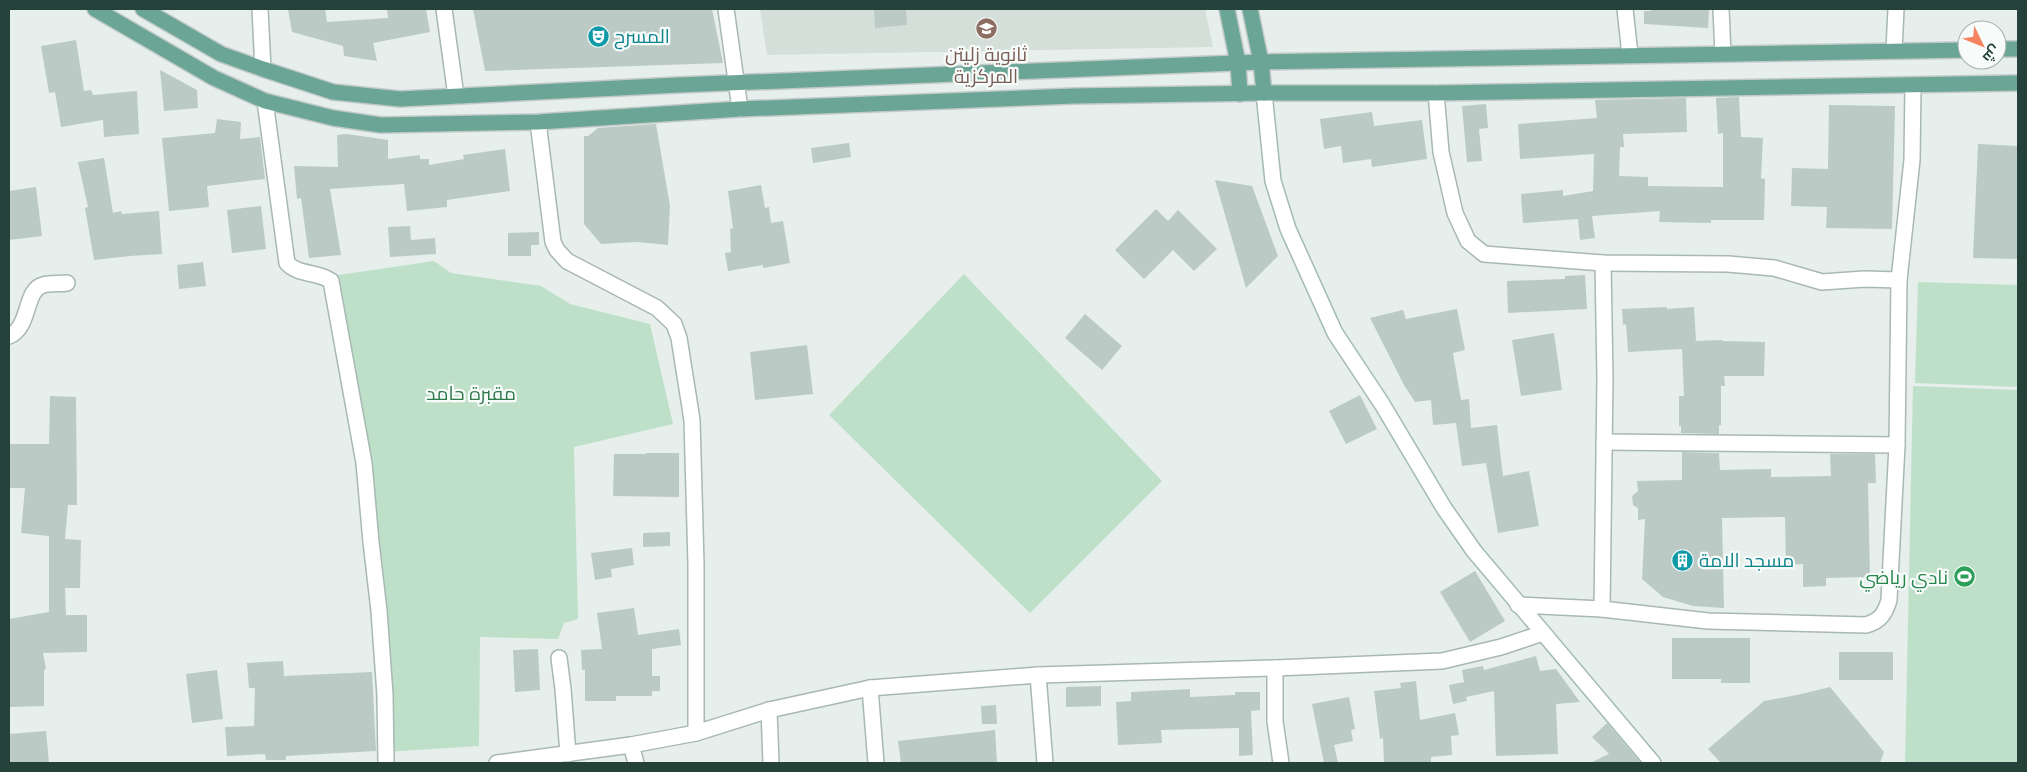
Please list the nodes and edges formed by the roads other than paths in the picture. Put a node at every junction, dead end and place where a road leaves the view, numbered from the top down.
1 (95, 9) edge
2 (143, 9) edge
3 (260, 9) edge
4 (444, 9) edge
5 (726, 9) edge
6 (1227, 9) edge
7 (1250, 9) edge
8 (1625, 9) edge
9 (1721, 9) edge
10 (1896, 9) edge
11 (1894, 50) junction
12 (1957, 50) edge
13 (1723, 54) junction
14 (1630, 55) junction
15 (1261, 62) junction
16 (1238, 64) junction
17 (263, 69) junction
18 (736, 83) junction
19 (2018, 83) edge
20 (1914, 86) junction
21 (1264, 93) junction
22 (1436, 93) junction
23 (1240, 94) junction
24 (456, 96) junction
25 (265, 102) junction
26 (740, 110) junction
27 (538, 122) junction
28 (1603, 263) junction
29 (1899, 280) junction
30 (67, 284) dead end
31 (9, 336) edge
32 (1604, 442) junction
33 (1897, 445) junction
34 (1518, 605) junction
35 (1602, 609) junction
36 (1543, 633) junction
37 (559, 658) dead end
38 (1275, 668) junction
39 (1038, 675) junction
40 (870, 688) junction
41 (769, 710) junction
42 (696, 733) junction
43 (631, 745) junction
44 (568, 754) junction
45 (386, 763) edge
46 (497, 763) edge
47 (636, 763) edge
48 (771, 763) edge
49 (876, 763) edge
50 (1045, 763) edge
51 (1281, 763) edge
52 (1653, 763) edge

1 - 25 main road
2 - 17 main road
3 - 17 street
4 - 24 street
5 - 18 street
6 - 16 main road
7 - 15 main road
8 - 14 street
9 - 13 street
10 - 11 street
11 - 12 main road
11 - 13 main road
13 - 14 main road
14 - 15 main road
15 - 16 main road
15 - 21 main road
16 - 18 main road
16 - 23 main road
17 - 24 main road
18 - 24 main road
18 - 26 street
19 - 20 main road
20 - 22 main road
20 - 29 street
21 - 22 main road
21 - 23 main road
21 - 34 street
22 - 28 street
23 - 26 main road
25 - 27 main road
25 - 45 street
26 - 27 main road
27 - 42 street
28 - 29 street
28 - 32 street
29 - 33 street
30 - 31 street
32 - 33 street
32 - 35 street
33 - 35 street
34 - 35 street
34 - 36 street
36 - 38 street
36 - 52 street
37 - 44 street
38 - 39 street
38 - 51 street
39 - 40 street
39 - 50 street
40 - 41 street
40 - 49 street
41 - 42 street
41 - 48 street
42 - 43 street
43 - 44 street
43 - 47 street
44 - 46 street

